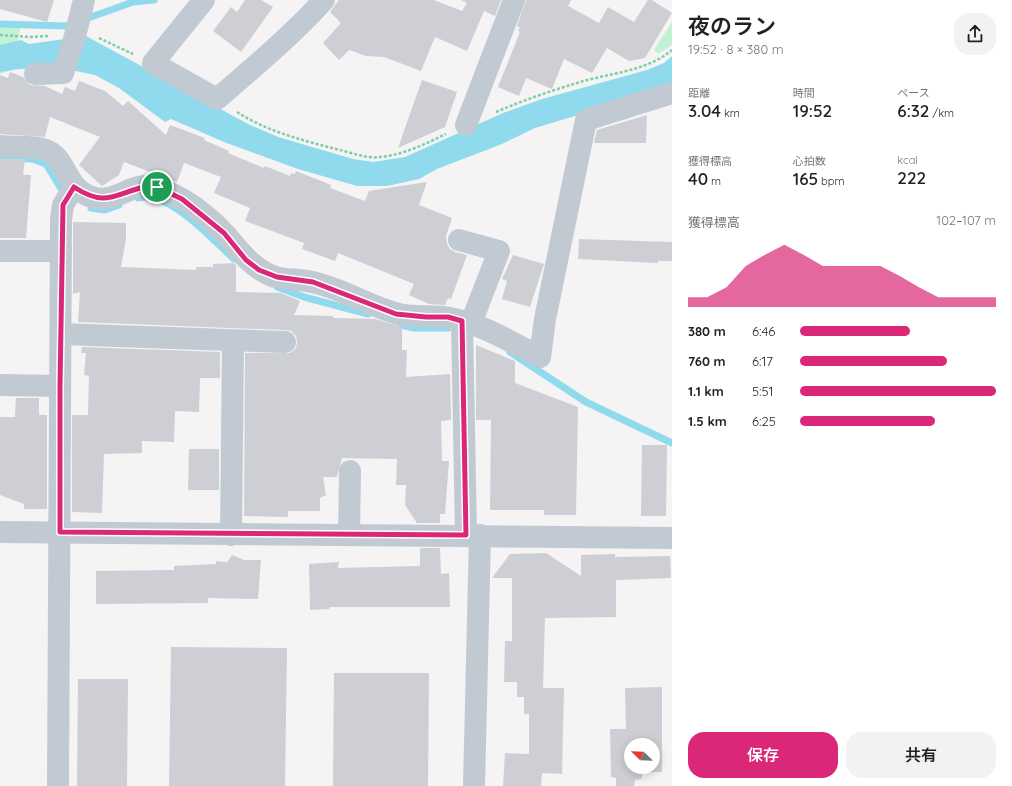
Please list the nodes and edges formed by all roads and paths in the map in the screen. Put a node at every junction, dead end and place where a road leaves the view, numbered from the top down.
1 (84, 0) edge
2 (204, 0) edge
3 (324, 0) edge
4 (514, 0) edge
5 (75, 34) junction
6 (0, 35) edge
7 (153, 63) junction
8 (35, 74) dead end
9 (672, 93) edge
10 (466, 125) dead end
11 (0, 146) edge
12 (74, 187) junction
13 (459, 240) dead end
14 (0, 251) edge
15 (61, 251) junction
16 (467, 322) junction
17 (61, 334) junction
18 (233, 341) junction
19 (285, 342) dead end
20 (0, 386) edge
21 (60, 386) junction
22 (350, 471) dead end
23 (0, 532) edge
24 (60, 532) junction
25 (230, 535) junction
26 (349, 535) junction
27 (473, 535) junction
28 (672, 538) edge
29 (58, 786) edge
30 (474, 786) edge

1 - 5 street
2 - 7 street
3 - 7 street
4 - 10 street
5 - 6 path
5 - 7 path
5 - 8 street
9 - 16 street
11 - 12 street
12 - 15 street
12 - 16 street
13 - 16 street
14 - 15 street
15 - 17 street
16 - 27 street
17 - 18 street
17 - 21 street
18 - 19 street
18 - 25 street
20 - 21 street
21 - 24 street
22 - 26 street
23 - 24 street
24 - 25 street
24 - 29 street
25 - 26 street
26 - 27 street
27 - 28 street
27 - 30 street

